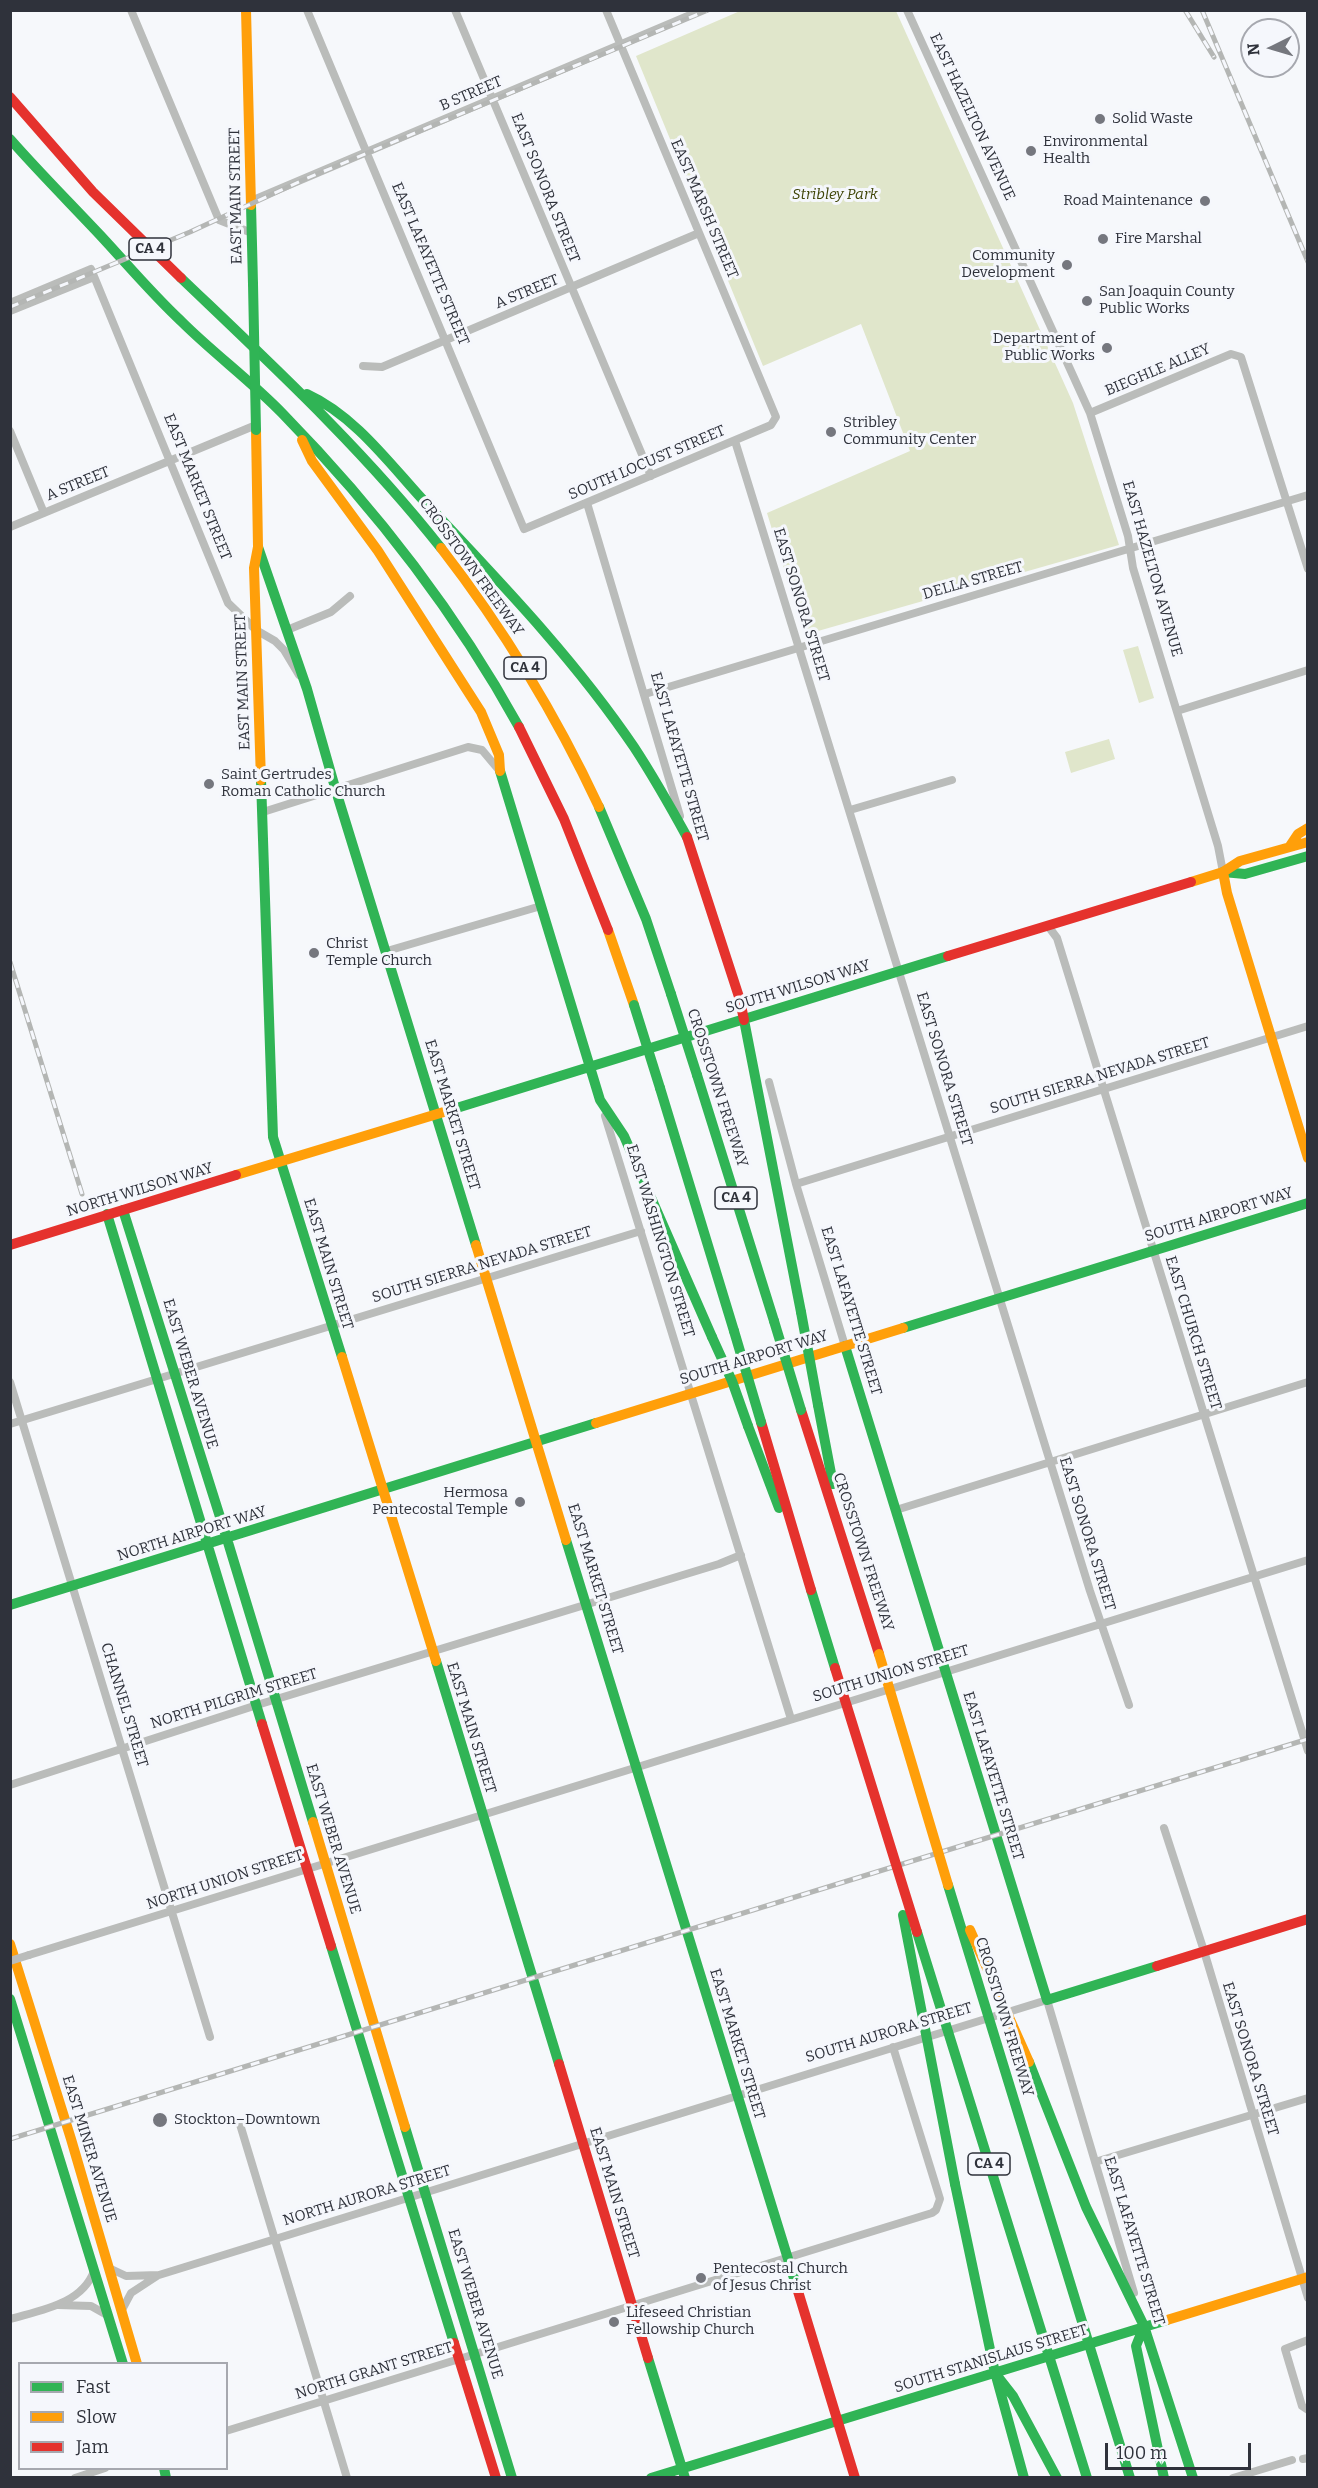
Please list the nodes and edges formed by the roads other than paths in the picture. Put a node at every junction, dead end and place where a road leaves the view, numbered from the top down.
1 (131, 10) edge
2 (246, 10) edge
3 (307, 10) edge
4 (455, 10) edge
5 (606, 10) edge
6 (702, 10) edge
7 (907, 10) edge
8 (621, 45) junction
9 (10, 97) edge
10 (494, 99) junction
11 (10, 139) edge
12 (367, 153) junction
13 (251, 201) junction
14 (252, 233) junction
15 (699, 233) junction
16 (92, 273) junction
17 (572, 288) junction
18 (10, 303) edge
19 (10, 311) edge
20 (446, 340) junction
21 (363, 366) dead end
22 (299, 391) junction
23 (1090, 413) junction
24 (776, 417) joint
25 (294, 425) junction
26 (255, 427) junction
27 (10, 431) edge
28 (735, 441) junction
29 (170, 461) junction
30 (651, 476) junction
31 (1308, 495) edge
32 (1287, 502) junction
33 (587, 503) junction
34 (44, 513) junction
35 (10, 527) edge
36 (524, 529) joint
37 (258, 547) junction
38 (1130, 550) junction
39 (1308, 569) edge
40 (350, 596) dead end
41 (256, 630) junction
42 (287, 630) junction
43 (800, 646) junction
44 (1308, 670) edge
45 (307, 689) junction
46 (645, 694) junction
47 (1177, 711) junction
48 (500, 771) junction
49 (952, 780) dead end
50 (336, 790) junction
51 (850, 810) junction
52 (263, 812) junction
53 (1308, 828) edge
54 (687, 837) junction
55 (1308, 842) edge
56 (1290, 846) junction
57 (1308, 856) edge
58 (1294, 860) junction
59 (1308, 861) edge
60 (1223, 872) junction
61 (541, 906) junction
62 (1048, 926) junction
63 (387, 951) junction
64 (900, 972) junction
65 (744, 1020) junction
66 (1308, 1026) edge
67 (1271, 1038) junction
68 (590, 1068) junction
69 (769, 1082) dead end
70 (1104, 1089) junction
71 (600, 1100) junction
72 (436, 1115) junction
73 (951, 1136) junction
74 (1308, 1158) edge
75 (279, 1164) junction
76 (796, 1184) junction
77 (1308, 1203) edge
78 (123, 1210) junction
79 (107, 1214) junction
80 (641, 1231) junction
81 (10, 1245) edge
82 (1154, 1251) junction
83 (486, 1278) junction
84 (1000, 1298) junction
85 (332, 1326) junction
86 (845, 1346) junction
87 (174, 1373) junction
88 (157, 1378) junction
89 (10, 1382) edge
90 (1308, 1382) edge
91 (692, 1393) junction
92 (1204, 1414) junction
93 (22, 1421) junction
94 (10, 1424) edge
95 (537, 1441) junction
96 (1051, 1461) junction
97 (382, 1489) junction
98 (896, 1510) junction
99 (842, 1533) junction
100 (227, 1539) junction
101 (207, 1546) junction
102 (741, 1555) junction
103 (801, 1555) junction
104 (1308, 1560) edge
105 (1254, 1577) junction
106 (73, 1586) junction
107 (10, 1605) edge
108 (587, 1605) junction
109 (1101, 1624) junction
110 (432, 1652) junction
111 (945, 1671) junction
112 (275, 1700) junction
113 (257, 1705) junction
114 (1129, 1705) dead end
115 (791, 1719) junction
116 (123, 1747) junction
117 (1308, 1751) edge
118 (637, 1767) junction
119 (10, 1785) edge
120 (482, 1815) junction
121 (1164, 1828) dead end
122 (890, 1851) junction
123 (325, 1863) junction
124 (306, 1868) junction
125 (947, 1879) junction
126 (172, 1911) junction
127 (1308, 1919) edge
128 (10, 1944) edge
129 (1204, 1951) junction
130 (10, 1961) edge
131 (10, 1999) edge
132 (1047, 2000) junction
133 (210, 2037) dead end
134 (893, 2048) junction
135 (738, 2095) junction
136 (1308, 2098) edge
137 (1252, 2115) junction
138 (239, 2121) dead end
139 (583, 2143) junction
140 (1095, 2162) junction
141 (425, 2192) junction
142 (410, 2197) junction
143 (274, 2239) junction
144 (787, 2258) junction
145 (108, 2267) junction
146 (94, 2271) junction
147 (159, 2275) junction
148 (1305, 2277) edge
149 (1308, 2298) edge
150 (58, 2305) junction
151 (633, 2305) junction
152 (121, 2312) junction
153 (107, 2315) junction
154 (10, 2319) edge
155 (1144, 2326) junction
156 (1308, 2340) edge
157 (475, 2354) junction
158 (460, 2358) junction
159 (122, 2362) edge
160 (136, 2362) edge
161 (995, 2373) junction
162 (324, 2401) junction
163 (1308, 2410) edge
164 (838, 2422) junction
165 (228, 2430) edge
166 (1292, 2460) dead end
167 (102, 2470) edge
168 (684, 2473) edge
169 (75, 2478) edge
170 (347, 2478) edge
171 (496, 2478) edge
172 (512, 2478) edge
173 (651, 2478) edge
174 (855, 2478) edge
175 (1024, 2478) edge
176 (1056, 2478) edge
177 (1087, 2478) edge
178 (1130, 2478) edge
179 (1164, 2478) edge
180 (1193, 2478) edge
181 (1233, 2478) edge

1 - 14 street
2 - 13 main road, EAST MAIN STREET
3 - 12 street, EAST LAFAYETTE STREET
4 - 10 street, EAST SONORA STREET
5 - 8 street, EAST MARSH STREET
6 - 8 street, B STREET
7 - 23 street, EAST HAZELTON AVENUE
8 - 10 street, B STREET
8 - 15 street, EAST MARSH STREET
9 - 22 main road, CROSSTOWN FREEWAY / CA 4
10 - 12 street, B STREET
10 - 17 street, EAST SONORA STREET
11 - 25 main road, CA 4
12 - 13 street, B STREET
12 - 20 street, EAST LAFAYETTE STREET
13 - 14 main road, EAST MAIN STREET
14 - 26 main road, EAST MAIN STREET, bridge
15 - 17 street, A STREET
15 - 24 street, EAST MARSH STREET
16 - 18 street
16 - 19 street
16 - 29 street, EAST MARKET STREET
17 - 20 street, A STREET
17 - 30 street, EAST SONORA STREET
20 - 21 street, A STREET
20 - 36 street, EAST LAFAYETTE STREET
22 - 54 main road
22 - 99 main road, CROSSTOWN FREEWAY / CA 4, bridge
23 - 32 street, BIEGHLE ALLEY
23 - 38 street, EAST HAZELTON AVENUE
24 - 28 street, SOUTH LOCUST STREET
25 - 48 main road, EAST WASHINGTON STREET
25 - 103 main road, CA 4, bridge
26 - 29 street, A STREET
26 - 37 main road, EAST MAIN STREET
27 - 34 street
28 - 30 street, SOUTH LOCUST STREET
28 - 43 street, EAST SONORA STREET
29 - 34 street, A STREET
29 - 41 street, EAST MARKET STREET
30 - 33 street, SOUTH LOCUST STREET
31 - 32 street, DELLA STREET
32 - 38 street, DELLA STREET
32 - 39 street
33 - 36 street, SOUTH LOCUST STREET
33 - 46 street, EAST LAFAYETTE STREET
34 - 35 street, A STREET
37 - 41 main road, EAST MAIN STREET
37 - 42 main road, EAST MARKET STREET
38 - 43 street, DELLA STREET
38 - 47 street, EAST HAZELTON AVENUE
40 - 42 street
41 - 45 street, EAST MARKET STREET
41 - 52 main road, EAST MAIN STREET
42 - 45 main road, EAST MARKET STREET
43 - 46 street, DELLA STREET
43 - 51 street, EAST SONORA STREET
44 - 47 street
45 - 50 main road, EAST MARKET STREET
46 - 54 street, EAST LAFAYETTE STREET
47 - 60 street, EAST HAZELTON AVENUE
48 - 50 street
48 - 61 main road, EAST WASHINGTON STREET
49 - 51 street
50 - 52 street
50 - 63 main road, EAST MARKET STREET
51 - 64 street, EAST SONORA STREET
52 - 75 main road, EAST MAIN STREET
53 - 56 main road
54 - 65 main road, EAST LAFAYETTE STREET
55 - 56 main road, SOUTH WILSON WAY
56 - 60 main road, SOUTH WILSON WAY
57 - 58 main road, SOUTH WILSON WAY
58 - 59 main road
58 - 60 main road, SOUTH WILSON WAY
60 - 62 main road, SOUTH WILSON WAY
60 - 67 main road, EAST HAZELTON AVENUE
61 - 63 street
61 - 68 main road, EAST WASHINGTON STREET
62 - 64 main road, SOUTH WILSON WAY
62 - 70 street, EAST CHURCH STREET
63 - 72 main road, EAST MARKET STREET
64 - 65 main road, SOUTH WILSON WAY
64 - 73 street, EAST SONORA STREET
65 - 68 main road, SOUTH WILSON WAY
65 - 99 main road, EAST LAFAYETTE STREET, bridge
66 - 67 street, SOUTH SIERRA NEVADA STREET
67 - 70 street, SOUTH SIERRA NEVADA STREET
67 - 74 main road, EAST HAZELTON AVENUE
68 - 71 main road, EAST WASHINGTON STREET
68 - 72 main road, SOUTH WILSON WAY
69 - 76 street, EAST LAFAYETTE STREET
70 - 73 street, SOUTH SIERRA NEVADA STREET
70 - 82 street, EAST CHURCH STREET
71 - 80 street, EAST WASHINGTON STREET
71 - 103 main road, bridge
72 - 75 main road, SOUTH WILSON WAY
72 - 83 main road, EAST MARKET STREET
73 - 76 street, SOUTH SIERRA NEVADA STREET
73 - 84 street, EAST SONORA STREET
75 - 78 main road, NORTH WILSON WAY
75 - 85 main road, EAST MAIN STREET
76 - 86 street, EAST LAFAYETTE STREET
77 - 82 main road, SOUTH AIRPORT WAY
78 - 79 main road, NORTH WILSON WAY
78 - 87 main road, EAST WEBER AVENUE
79 - 81 main road, NORTH WILSON WAY
79 - 88 main road, EAST WEBER AVENUE
80 - 83 street, SOUTH SIERRA NEVADA STREET
80 - 91 street, EAST WASHINGTON STREET
82 - 84 main road, SOUTH AIRPORT WAY
82 - 92 street, EAST CHURCH STREET
83 - 85 street, SOUTH SIERRA NEVADA STREET
83 - 95 main road, EAST MARKET STREET
84 - 86 main road, SOUTH AIRPORT WAY
84 - 96 street, EAST SONORA STREET
85 - 87 street, SOUTH SIERRA NEVADA STREET
85 - 97 main road, EAST MAIN STREET
86 - 91 main road, SOUTH AIRPORT WAY
86 - 98 main road, EAST LAFAYETTE STREET
87 - 88 street, SOUTH SIERRA NEVADA STREET
87 - 100 main road, EAST WEBER AVENUE
88 - 93 street, SOUTH SIERRA NEVADA STREET
88 - 101 main road, EAST WEBER AVENUE
89 - 93 street, CHANNEL STREET
90 - 92 street
91 - 95 main road, SOUTH AIRPORT WAY
91 - 102 street, EAST WASHINGTON STREET
92 - 96 street
92 - 105 street, EAST CHURCH STREET
93 - 94 street, SOUTH SIERRA NEVADA STREET
93 - 106 street, CHANNEL STREET
95 - 97 main road, SOUTH AIRPORT WAY
95 - 108 main road, EAST MARKET STREET
96 - 98 street
96 - 109 street, EAST SONORA STREET
97 - 100 main road, NORTH AIRPORT WAY
97 - 110 main road, EAST MAIN STREET
98 - 111 main road, EAST LAFAYETTE STREET
99 - 125 main road, CROSSTOWN FREEWAY / CA 4, bridge
100 - 101 main road, NORTH AIRPORT WAY
100 - 112 main road, EAST WEBER AVENUE
101 - 106 main road, NORTH AIRPORT WAY
101 - 113 main road, EAST WEBER AVENUE
102 - 108 street, NORTH PILGRIM STREET
102 - 115 street, EAST WASHINGTON STREET
103 - 122 main road, CA 4, bridge
104 - 105 street, SOUTH UNION STREET
105 - 109 street, SOUTH UNION STREET
105 - 117 street, EAST CHURCH STREET
106 - 107 main road, NORTH AIRPORT WAY
106 - 116 street, CHANNEL STREET
108 - 110 street, NORTH PILGRIM STREET
108 - 118 main road, EAST MARKET STREET
109 - 111 street, SOUTH UNION STREET
109 - 114 street, EAST SONORA STREET
110 - 112 street, NORTH PILGRIM STREET
110 - 120 main road, EAST MAIN STREET
111 - 115 street, SOUTH UNION STREET
111 - 132 main road, EAST LAFAYETTE STREET
112 - 113 street, NORTH PILGRIM STREET
112 - 123 main road, EAST WEBER AVENUE
113 - 116 street, NORTH PILGRIM STREET
113 - 124 main road, EAST WEBER AVENUE
115 - 118 street, SOUTH UNION STREET
116 - 119 street, NORTH PILGRIM STREET
116 - 126 street, CHANNEL STREET
118 - 120 street, SOUTH UNION STREET
118 - 135 main road, EAST MARKET STREET
120 - 123 street, NORTH UNION STREET
120 - 139 main road, EAST MAIN STREET
121 - 129 street, EAST SONORA STREET
122 - 161 main road, bridge
122 - 177 main road, CA 4, bridge
123 - 124 street, NORTH UNION STREET
123 - 141 main road, EAST WEBER AVENUE
124 - 126 street, NORTH UNION STREET
124 - 142 main road, EAST WEBER AVENUE
125 - 155 main road, bridge
125 - 178 main road, CROSSTOWN FREEWAY / CA 4, bridge
126 - 130 street, NORTH UNION STREET, bridge
126 - 133 street, CHANNEL STREET
127 - 129 main road, SOUTH AURORA STREET
128 - 145 main road, EAST MINER AVENUE
129 - 132 main road, SOUTH AURORA STREET
129 - 137 street, EAST SONORA STREET
131 - 146 main road, EAST MINER AVENUE
132 - 134 street, SOUTH AURORA STREET
132 - 140 street, EAST LAFAYETTE STREET
134 - 135 street, SOUTH AURORA STREET
134 - 144 street, NORTH GRANT STREET
135 - 139 street, SOUTH AURORA STREET
135 - 144 main road, EAST MARKET STREET
136 - 137 street
137 - 140 street
137 - 148 street, EAST SONORA STREET
138 - 143 street
139 - 141 street, NORTH AURORA STREET
139 - 151 main road, EAST MAIN STREET
140 - 155 street, EAST LAFAYETTE STREET
141 - 142 street, NORTH AURORA STREET
141 - 157 main road, EAST WEBER AVENUE
142 - 143 street, NORTH AURORA STREET
142 - 158 main road, EAST WEBER AVENUE
143 - 147 street, NORTH AURORA STREET
143 - 162 street
144 - 151 street, NORTH GRANT STREET
144 - 164 main road, EAST MARKET STREET
145 - 147 street, NORTH AURORA STREET
145 - 152 main road, EAST MINER AVENUE
146 - 150 street
146 - 153 main road, EAST MINER AVENUE
147 - 152 street, NORTH AURORA STREET
148 - 149 street, EAST SONORA STREET
148 - 155 main road, SOUTH STANISLAUS STREET
150 - 153 street
150 - 154 street
151 - 157 street, NORTH GRANT STREET
151 - 168 main road, EAST MAIN STREET
152 - 160 main road, EAST MINER AVENUE
153 - 159 main road, EAST MINER AVENUE
155 - 161 main road, SOUTH STANISLAUS STREET
155 - 179 main road
155 - 180 main road, EAST LAFAYETTE STREET
156 - 163 street
157 - 158 street, NORTH GRANT STREET
157 - 172 main road, EAST WEBER AVENUE
158 - 162 street, NORTH GRANT STREET
158 - 171 main road, EAST WEBER AVENUE
161 - 164 main road, SOUTH STANISLAUS STREET
161 - 175 main road
161 - 176 main road
162 - 165 street, NORTH GRANT STREET
162 - 170 street
164 - 168 main road, SOUTH STANISLAUS STREET
164 - 174 main road, EAST MARKET STREET
166 - 181 street
167 - 169 street
168 - 173 main road, SOUTH STANISLAUS STREET

